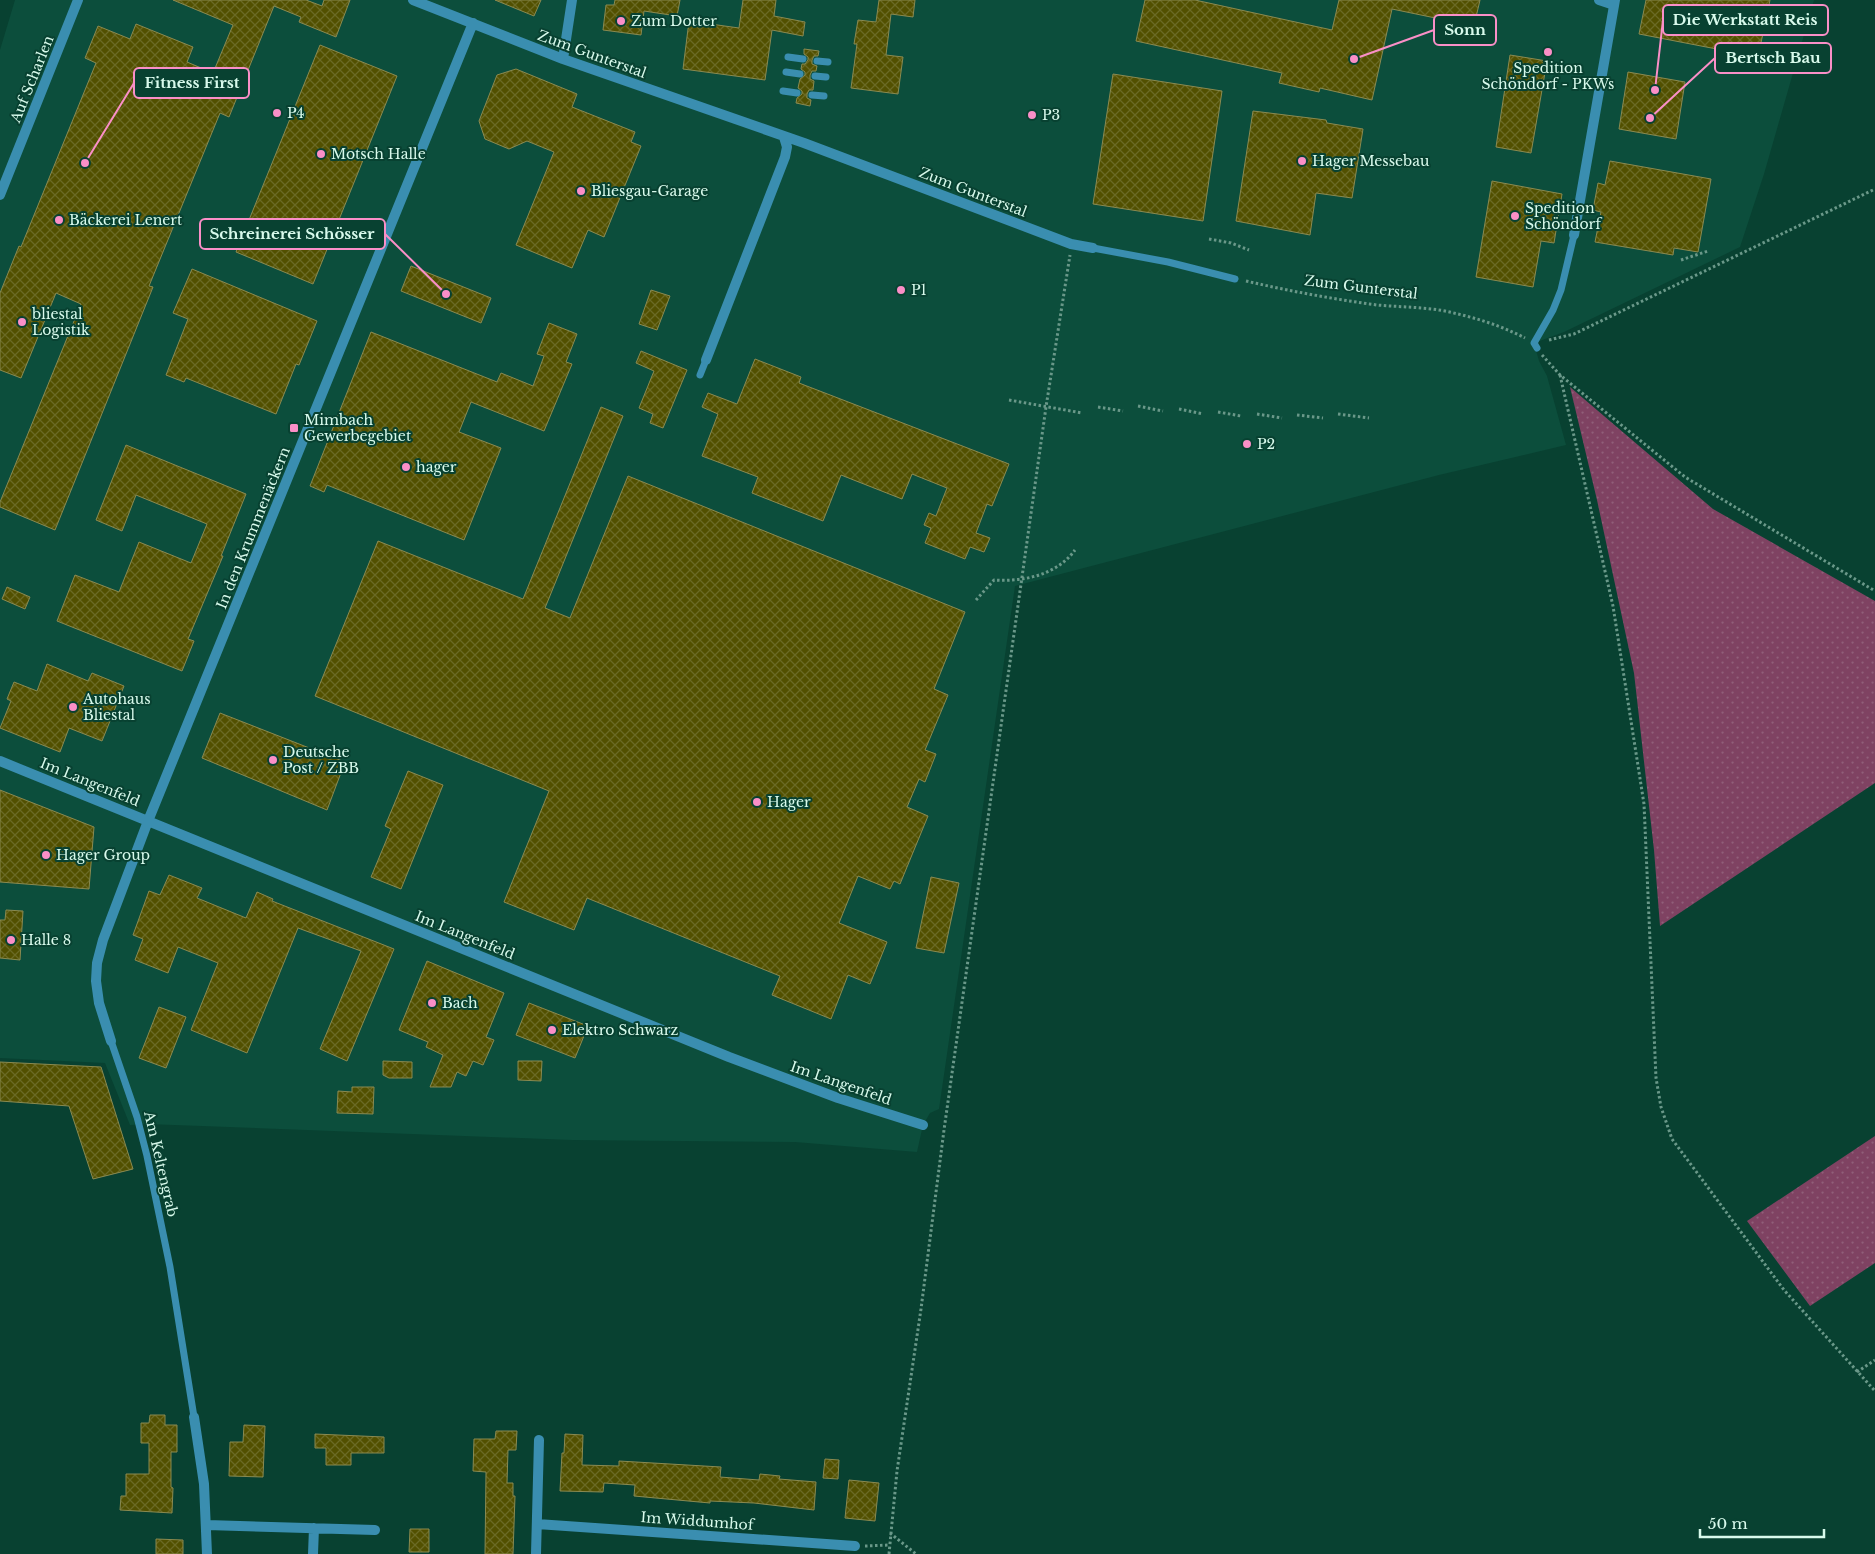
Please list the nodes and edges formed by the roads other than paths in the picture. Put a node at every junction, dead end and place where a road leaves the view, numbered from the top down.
1 (78, 0) edge
2 (413, 0) edge
3 (572, 0) edge
4 (1599, 0) edge
5 (1614, 2) edge
6 (473, 23) junction
7 (788, 57) dead end
8 (564, 59) junction
9 (803, 59) dead end
10 (817, 61) dead end
11 (828, 62) dead end
12 (786, 72) dead end
13 (800, 74) dead end
14 (815, 76) dead end
15 (826, 77) dead end
16 (783, 91) dead end
17 (798, 93) dead end
18 (812, 95) dead end
19 (824, 96) dead end
20 (784, 138) junction
21 (0, 195) edge
22 (1574, 235) joint
23 (1093, 248) joint
24 (1235, 279) road end
25 (1535, 345) road end
26 (706, 360) joint
27 (700, 375) dead end
28 (0, 761) edge
29 (148, 821) junction
30 (111, 1041) joint
31 (924, 1126) dead end
32 (194, 1417) joint
33 (539, 1440) dead end
34 (207, 1524) junction
35 (537, 1524) junction
36 (314, 1528) junction
37 (375, 1530) dead end
38 (855, 1546) road end
39 (207, 1554) edge
40 (313, 1554) edge
41 (536, 1554) edge

1 - 21 street, Auf Scharlen
2 - 6 street, Zum Gunterstal
3 - 8 street
4 - 5 street
5 - 22 street
6 - 8 street, Zum Gunterstal
6 - 29 street, In den Krummenäckern
7 - 9 lane
8 - 20 street, Zum Gunterstal
10 - 11 lane
12 - 13 lane
14 - 15 lane
16 - 17 lane
18 - 19 lane
20 - 23 street, Zum Gunterstal
20 - 26 street
22 - 25 lane
23 - 24 lane, Zum Gunterstal
26 - 27 lane
28 - 29 street, Im Langenfeld
29 - 30 street, Am Keltengrab
29 - 31 street, Im Langenfeld
30 - 32 lane, Am Keltengrab
32 - 34 street, Am Keltengrab
33 - 35 street
34 - 36 street
34 - 39 street, Am Keltengrab
35 - 38 street, Im Widdumhof
35 - 41 street
36 - 37 street
36 - 40 street

